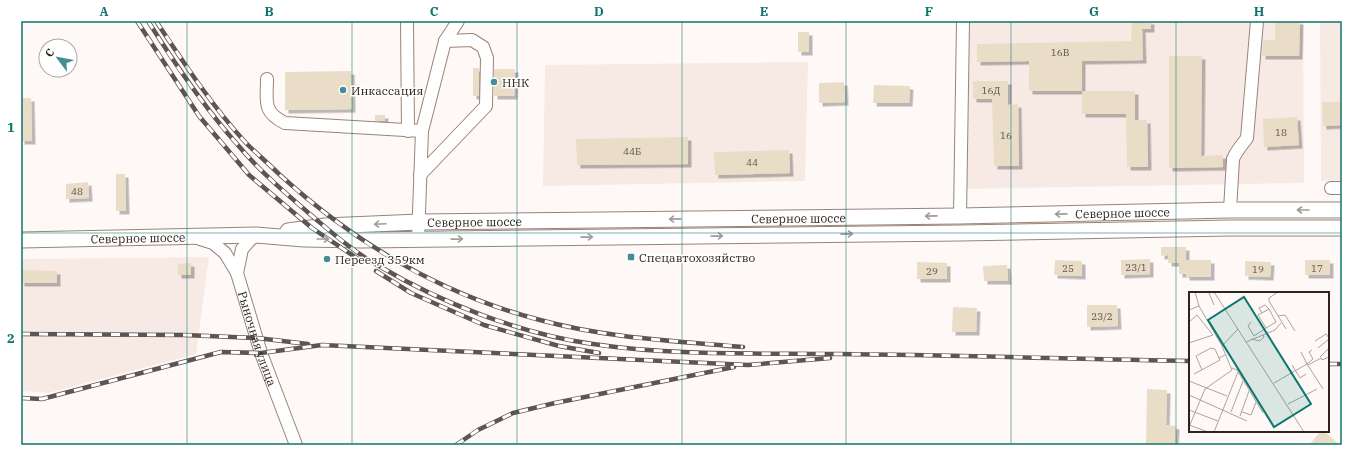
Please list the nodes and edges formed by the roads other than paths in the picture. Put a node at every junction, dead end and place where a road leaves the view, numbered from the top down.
1 (407, 21) edge
2 (458, 21) edge
3 (963, 21) edge
4 (1257, 21) edge
5 (445, 40) junction
6 (267, 79) dead end
7 (408, 131) junction
8 (422, 132) junction
9 (420, 175) junction
10 (1230, 210) junction
11 (1342, 210) edge
12 (960, 216) junction
13 (418, 222) junction
14 (1230, 228) junction
15 (1342, 228) edge
16 (960, 233) junction
17 (256, 235) junction
18 (191, 236) junction
19 (418, 239) junction
20 (21, 240) edge
21 (237, 273) junction
22 (296, 445) edge

1 - 7 street
2 - 5 street
3 - 12 street
4 - 10 street
5 - 8 street
5 - 9 street
6 - 7 street
7 - 8 street
8 - 9 street
9 - 13 street
11 -> 10 main road, Северное шоссе
10 -> 12 main road, Северное шоссе
10 - 14 main road
12 -> 13 main road, Северное шоссе
12 - 16 main road
13 -> 17 main road, Северное шоссе
13 - 19 street
14 - 15 main road, Северное шоссе
14 - 16 main road, Северное шоссе
19 -> 16 main road, Северное шоссе
17 - 18 main road, Северное шоссе
17 -> 19 main road, Северное шоссе
17 - 21 street, Рыночная улица
18 - 20 main road, Северное шоссе
18 - 21 street
21 - 22 street, Рыночная улица

